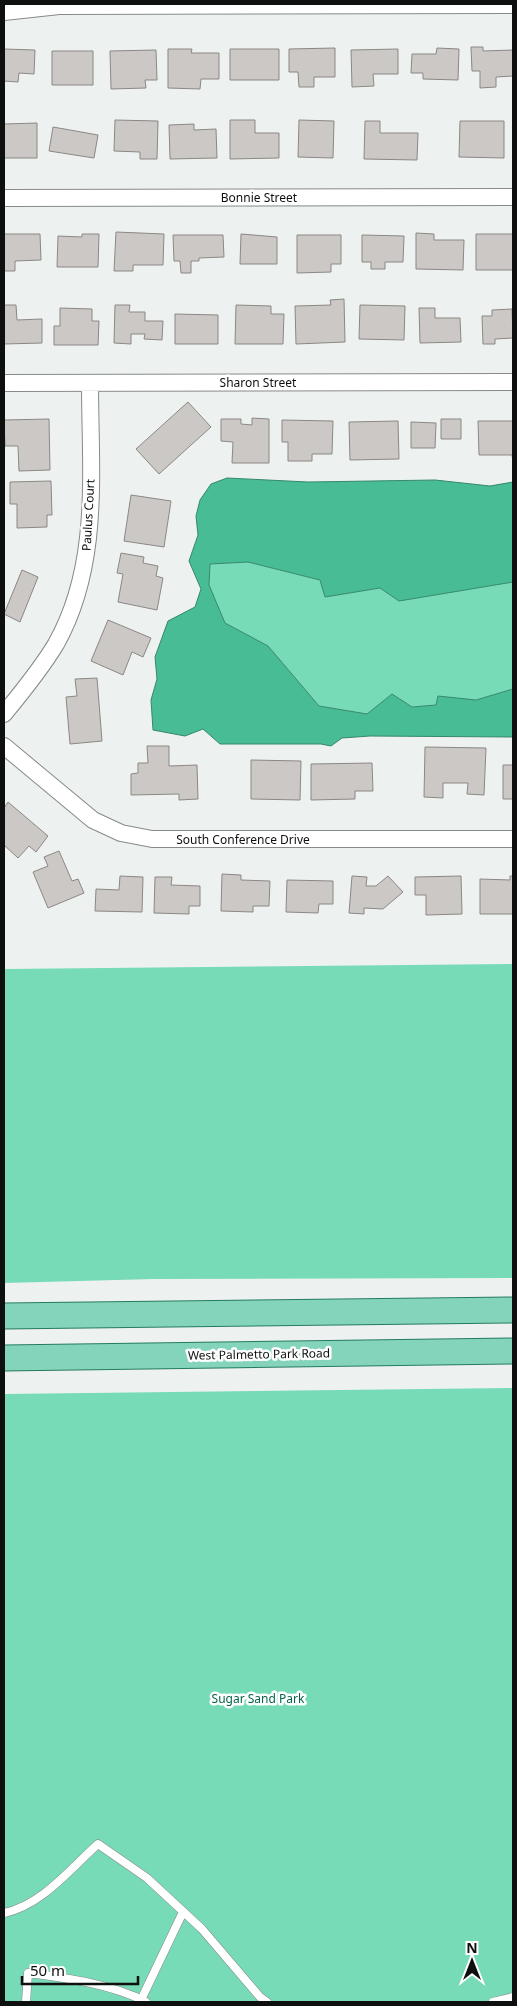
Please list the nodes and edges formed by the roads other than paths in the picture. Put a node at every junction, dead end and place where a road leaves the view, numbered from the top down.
1 (52, 5) edge
2 (513, 5) edge
3 (4, 12) edge
4 (513, 197) edge
5 (4, 198) edge
6 (513, 382) edge
7 (4, 383) edge
8 (90, 383) junction
9 (4, 714) edge
10 (4, 746) edge
11 (513, 840) edge
12 (513, 1310) edge
13 (243, 1312) junction
14 (4, 1316) edge
15 (513, 1351) edge
16 (243, 1355) junction
17 (4, 1358) edge
18 (183, 1912) junction
19 (4, 1913) edge
20 (513, 1997) edge
21 (142, 2001) edge
22 (26, 2002) edge
23 (267, 2002) edge
24 (494, 2002) edge

1 - 2 street
1 - 3 street
4 - 5 street, Bonnie Street
6 - 8 street, Sharon Street
7 - 8 street, Sharon Street
8 - 9 street, Paulus Court
10 - 11 street, South Conference Drive
12 - 13 main road
13 - 14 main road
13 - 16 main road
15 - 16 main road, West Palmetto Park Road
16 - 17 main road, West Palmetto Park Road
18 - 19 lane
18 - 21 lane
18 - 23 lane
20 - 24 lane
21 - 22 lane

